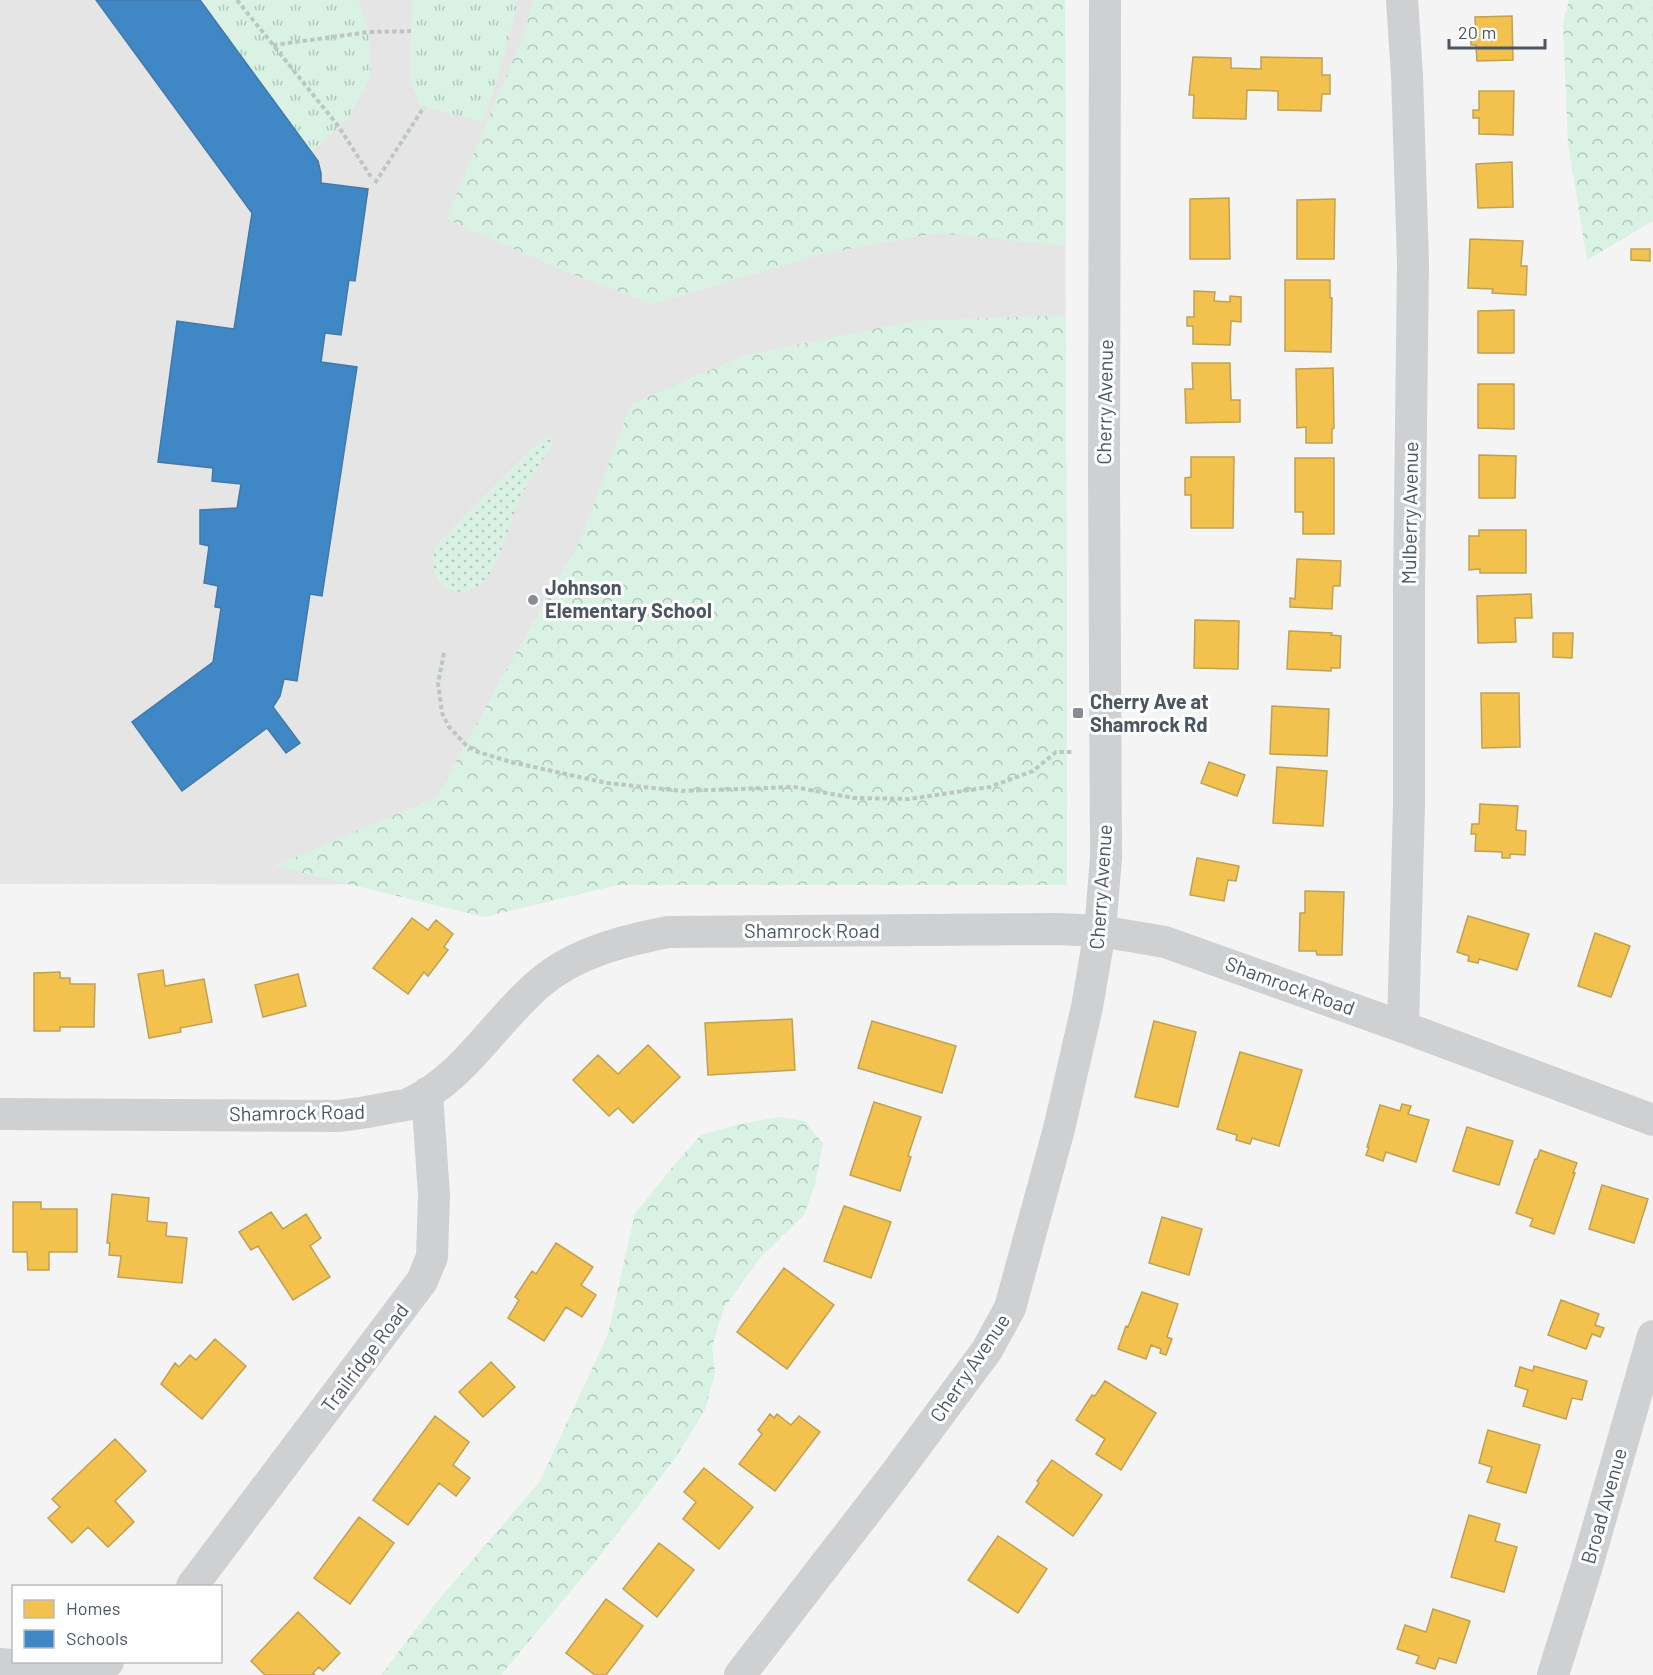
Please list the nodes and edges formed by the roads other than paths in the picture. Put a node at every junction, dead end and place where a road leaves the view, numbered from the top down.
1 (1106, 0) edge
2 (1402, 0) edge
3 (1100, 931) junction
4 (1403, 1026) junction
5 (427, 1093) junction
6 (0, 1114) edge
7 (1653, 1120) edge
8 (1653, 1336) edge
9 (194, 1585) edge
10 (103, 1663) edge
11 (0, 1664) edge
12 (740, 1675) edge
13 (1552, 1675) edge

1 - 3 street, Cherry Avenue
2 - 4 street, Mulberry Avenue
3 - 4 street, Shamrock Road
3 - 5 street, Shamrock Road
3 - 12 street, Cherry Avenue
4 - 7 street, Shamrock Road
5 - 6 street, Shamrock Road
5 - 9 street, Trailridge Road
8 - 13 street, Broad Avenue
10 - 11 street

